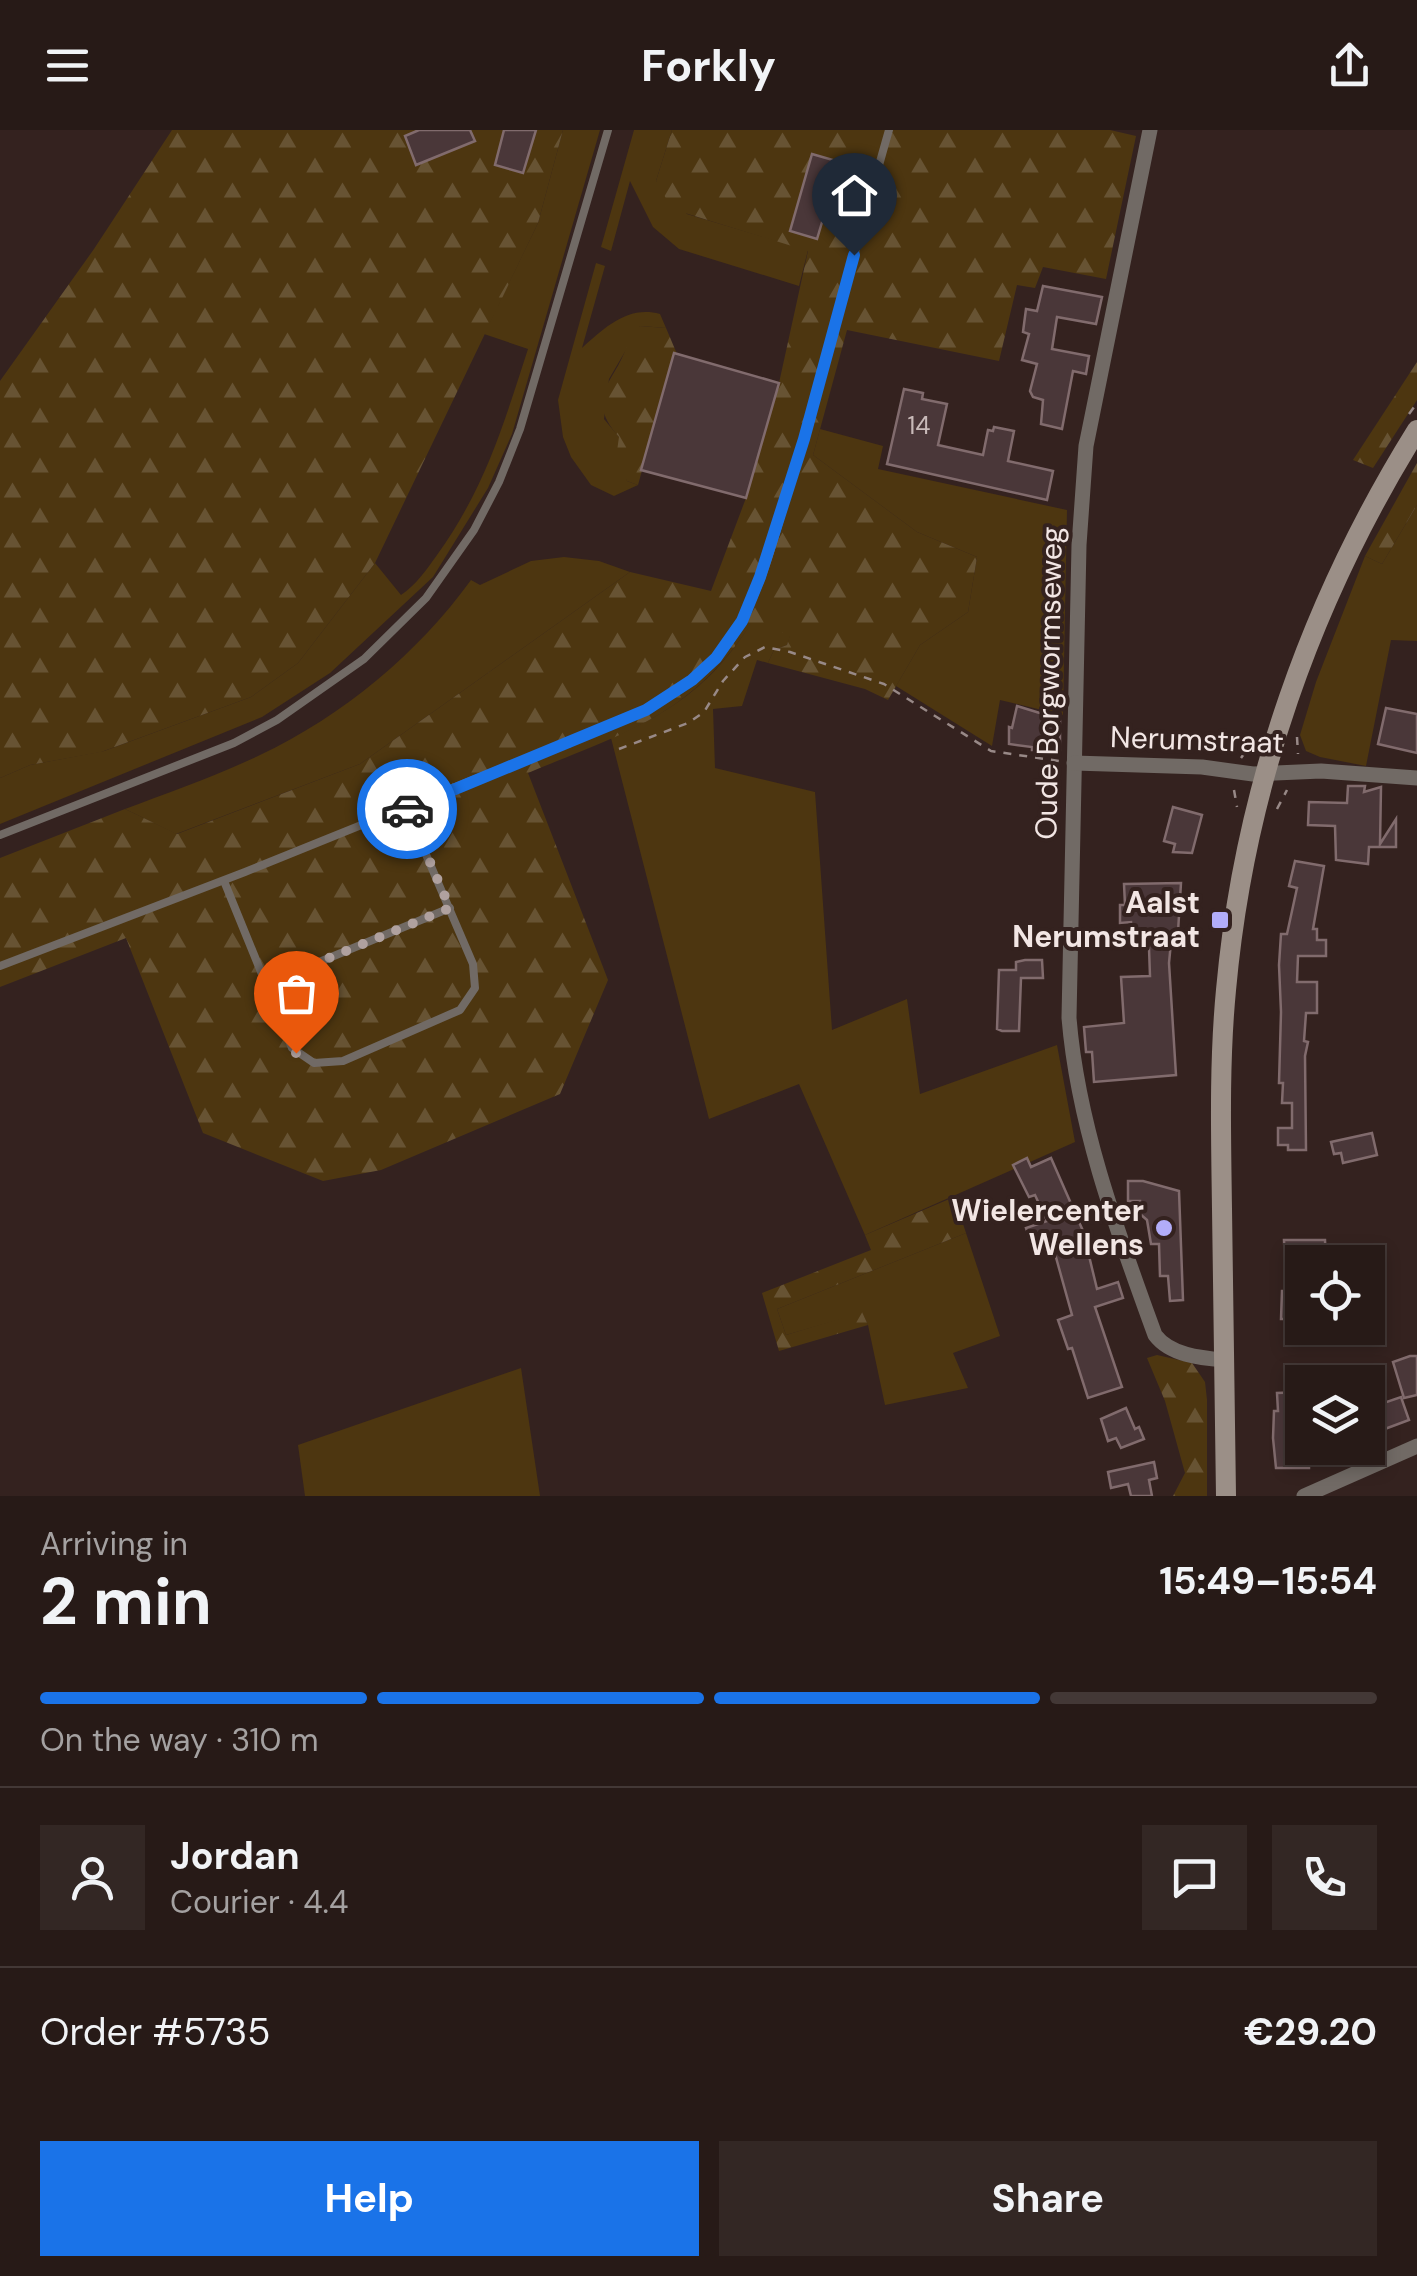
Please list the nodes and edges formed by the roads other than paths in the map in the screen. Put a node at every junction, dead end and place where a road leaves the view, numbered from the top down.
1 (608, 130) edge
2 (888, 130) edge
3 (1150, 130) edge
4 (1417, 430) edge
5 (1074, 762) junction
6 (1265, 773) junction
7 (1417, 778) edge
8 (406, 808) junction
9 (0, 835) edge
10 (224, 881) junction
11 (450, 908) junction
12 (0, 966) edge
13 (266, 984) junction
14 (1224, 1360) junction
15 (1417, 1446) edge
16 (1226, 1496) edge
17 (1304, 1496) edge

1 - 9 lane
2 - 8 lane
3 - 5 street, Oude Borgwormseweg
4 - 6 main road
5 - 6 street, Nerumstraat
5 - 14 street, Oude Borgwormseweg
6 - 7 street, Nerumstraat
6 - 14 main road
8 - 10 lane
8 - 11 lane
10 - 12 lane
10 - 13 lane
11 - 13 lane
11 - 13 lane
14 - 16 main road
15 - 17 street

